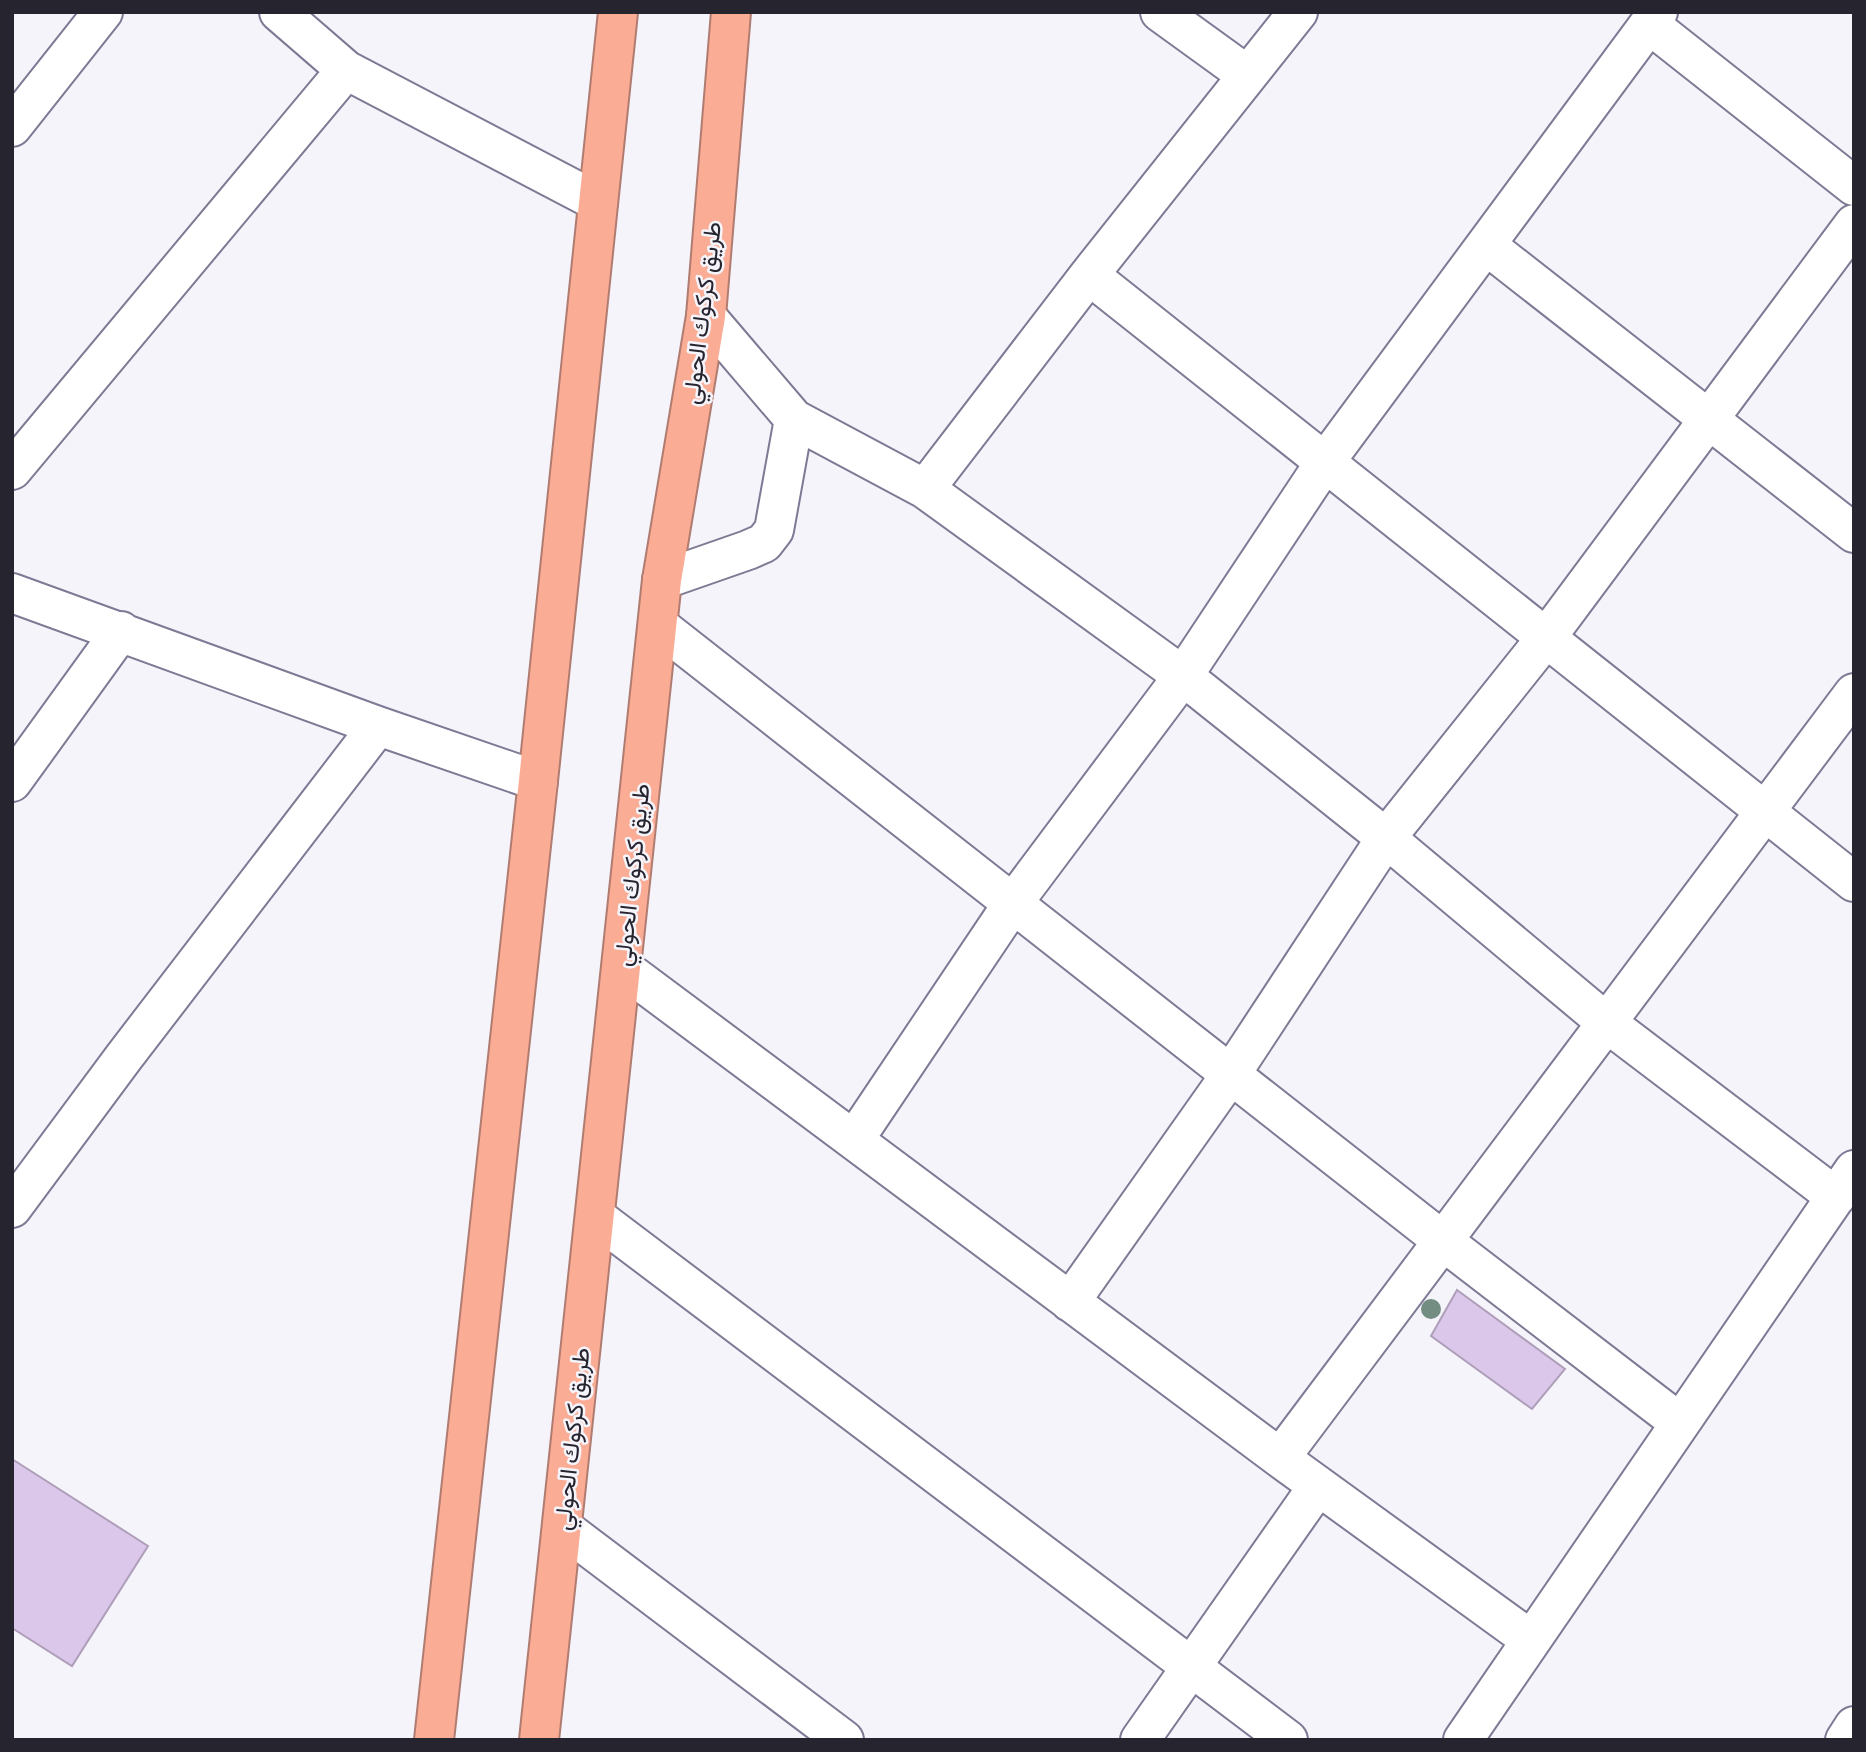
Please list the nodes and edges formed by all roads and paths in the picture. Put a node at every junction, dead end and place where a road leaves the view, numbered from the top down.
1 (103, 12) edge
2 (279, 12) edge
3 (618, 12) edge
4 (731, 12) edge
5 (1160, 12) edge
6 (1298, 12) edge
7 (1654, 18) edge
8 (346, 70) junction
9 (1247, 75) junction
10 (12, 127) edge
11 (1854, 186) edge
12 (598, 202) junction
13 (1854, 224) edge
14 (1486, 245) junction
15 (1089, 275) junction
16 (706, 316) junction
17 (794, 419) junction
18 (1709, 419) junction
19 (1325, 462) junction
20 (12, 470) edge
21 (925, 489) junction
22 (1854, 533) edge
23 (662, 580) junction
24 (12, 593) edge
25 (658, 625) junction
26 (121, 631) junction
27 (1546, 638) junction
28 (1183, 676) junction
29 (1854, 693) edge
30 (378, 726) junction
31 (538, 781) junction
32 (12, 782) edge
33 (1765, 811) junction
34 (1387, 838) junction
35 (1854, 882) edge
36 (1013, 904) junction
37 (622, 968) junction
38 (1607, 1023) junction
39 (1231, 1074) junction
40 (853, 1140) junction
41 (1845, 1183) edge
42 (12, 1208) edge
43 (596, 1217) junction
44 (1443, 1241) junction
45 (1070, 1301) junction
46 (1680, 1423) junction
47 (1280, 1458) junction
48 (1318, 1486) junction
49 (562, 1527) junction
50 (1531, 1640) junction
51 (1191, 1668) junction
52 (1854, 1726) edge
53 (434, 1740) edge
54 (539, 1740) edge
55 (845, 1740) edge
56 (1140, 1740) edge
57 (1288, 1740) edge
58 (1463, 1740) edge
59 (1845, 1740) edge

1 - 10 street
2 - 8 street
3 - 12 highway
4 - 16 highway, طريق كركوك الحولي
5 - 9 street
6 - 9 street
7 - 11 street
7 - 14 street
8 - 12 street
8 - 20 street
9 - 15 street
12 - 31 highway
13 - 18 street
14 - 18 street
14 - 19 street
15 - 19 street
15 - 21 street
16 - 17 street
16 - 23 highway, طريق كركوك الحولي
17 - 21 street
17 - 23 street
18 - 22 street
18 - 27 street
19 - 27 street
19 - 28 street
21 - 28 street
23 - 25 highway, طريق كركوك الحولي
24 - 26 street
25 - 36 street
25 - 37 highway, طريق كركوك الحولي
26 - 30 street
26 - 32 street
27 - 33 street
27 - 34 street
28 - 34 street
28 - 36 street
29 - 33 street
30 - 31 street
30 - 42 street
31 - 53 highway
33 - 35 street
33 - 38 street
34 - 38 street
34 - 39 street
36 - 39 street
36 - 40 street
37 - 40 street
37 - 43 highway, طريق كركوك الحولي
38 - 41 street
38 - 44 street
39 - 44 street
39 - 45 street
40 - 45 street
41 - 46 street
43 - 49 highway, طريق كركوك الحولي
43 - 51 street
44 - 46 street
44 - 47 street
45 - 47 street
46 - 50 street
47 - 48 street
48 - 50 street
48 - 51 street
49 - 54 highway, طريق كركوك الحولي
49 - 55 street
50 - 58 street
51 - 56 street
51 - 57 street
52 - 59 street

